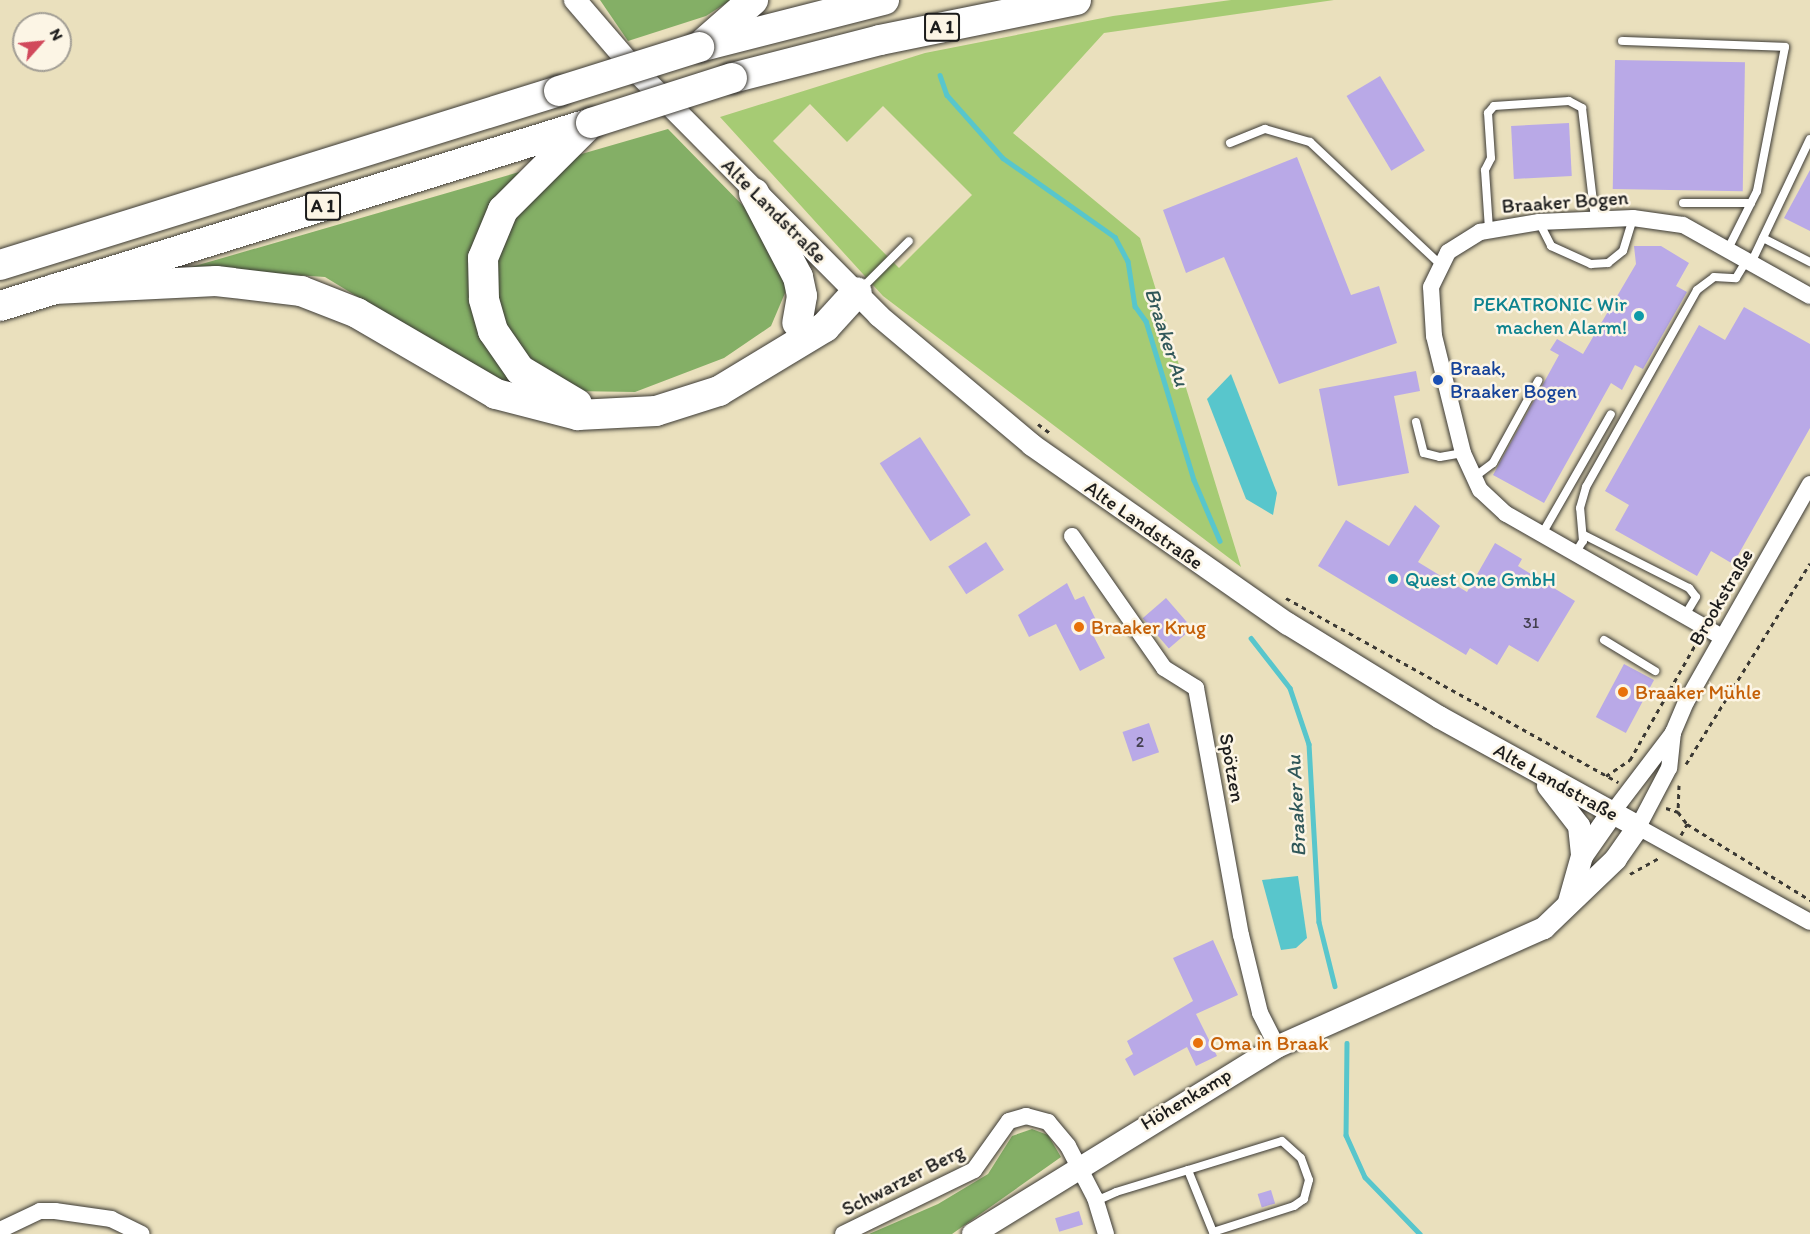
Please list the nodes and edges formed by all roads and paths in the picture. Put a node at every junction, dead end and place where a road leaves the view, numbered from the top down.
1 (575, 0) edge
2 (753, 0) edge
3 (884, 0) edge
4 (1076, 0) edge
5 (1622, 41) dead end
6 (699, 47) junction
7 (591, 123) junction
8 (1810, 139) edge
9 (1230, 143) dead end
10 (754, 193) junction
11 (1683, 203) dead end
12 (1751, 203) junction
13 (1595, 218) junction
14 (1633, 218) junction
15 (1539, 222) junction
16 (1489, 229) junction
17 (1762, 238) junction
18 (909, 240) dead end
19 (1728, 249) junction
20 (1749, 262) junction
21 (1810, 262) edge
22 (1440, 264) junction
23 (0, 265) edge
24 (54, 289) junction
25 (857, 292) junction
26 (1810, 296) edge
27 (0, 306) edge
28 (797, 323) junction
29 (766, 363) junction
30 (1538, 381) dead end
31 (608, 414) junction
32 (1611, 414) dead end
33 (1031, 418) dead end
34 (1416, 422) dead end
35 (1059, 440) dead end
36 (1463, 453) junction
37 (1473, 479) junction
38 (1810, 484) edge
39 (1542, 534) junction
40 (1584, 535) junction
41 (1072, 536) dead end
42 (1576, 552) junction
43 (1810, 563) edge
44 (1276, 592) dead end
45 (1685, 615) junction
46 (1705, 627) junction
47 (1722, 637) junction
48 (1604, 640) dead end
49 (1655, 671) dead end
50 (1673, 732) junction
51 (1530, 768) junction
52 (1604, 776) junction
53 (1629, 787) junction
54 (1612, 813) junction
55 (1638, 827) junction
56 (1582, 856) junction
57 (1810, 900) edge
58 (1569, 903) junction
59 (1810, 922) edge
60 (1277, 1047) junction
61 (1079, 1165) junction
62 (1188, 1170) junction
63 (1096, 1202) junction
64 (0, 1230) edge
65 (142, 1234) edge
66 (843, 1234) edge
67 (973, 1234) edge
68 (1106, 1234) edge

1 - 10 main road, Alte Landstraße
2 - 6 highway
3 - 6 highway, A 1
4 - 7 highway, A 1, bridge
5 - 12 lane
6 - 23 highway, A 1, bridge
7 - 24 highway, A 1
7 - 31 highway
8 - 17 lane
9 - 22 lane
10 - 25 main road, Alte Landstraße
10 - 28 highway
11 - 12 lane
12 - 19 lane
13 - 14 street, Braaker Bogen
13 - 15 street, Braaker Bogen
13 - 16 lane
14 - 15 lane
14 - 19 street, Braaker Bogen
15 - 16 street, Braaker Bogen
16 - 22 street, Braaker Bogen
17 - 20 lane
17 - 21 lane
18 - 25 lane
19 - 20 street, Braaker Bogen
20 - 26 street, Braaker Bogen
20 - 40 lane
22 - 36 street, Braaker Bogen
24 - 27 highway, A 1
24 - 31 highway
25 - 28 highway
25 - 29 highway
25 - 51 main road, Alte Landstraße
28 - 29 highway
29 - 31 highway
30 - 37 lane
32 - 39 lane
33 - 35 path
34 - 36 lane
36 - 37 street, Braaker Bogen
37 - 39 street, Braaker Bogen
38 - 47 street, Brookstraße
39 - 42 street, Braaker Bogen
40 - 42 lane
40 - 45 lane
41 - 60 street, Spötzen
42 - 45 street, Braaker Bogen
43 - 57 path
44 - 52 path
45 - 46 street, Braaker Bogen
46 - 47 street, Braaker Bogen
46 - 52 path
47 - 50 street, Brookstraße
48 - 49 lane
50 - 53 street, Brookstraße
50 - 55 street, Brookstraße
51 - 54 main road, Alte Landstraße
51 - 56 main road
52 - 53 path
53 - 54 street, Brookstraße
54 - 55 main road, Alte Landstraße
54 - 56 main road, Höhenkamp
55 - 58 main road, Höhenkamp
55 - 59 street, Alte Landstraße
56 - 58 main road, Höhenkamp
58 - 60 main road, Höhenkamp
60 - 61 main road, Höhenkamp
61 - 63 street, Schwarzer Berg
61 - 66 street, Schwarzer Berg
61 - 67 main road, Höhenkamp
62 - 62 lane
62 - 63 lane
63 - 68 street, Schwarzer Berg
64 - 65 street

